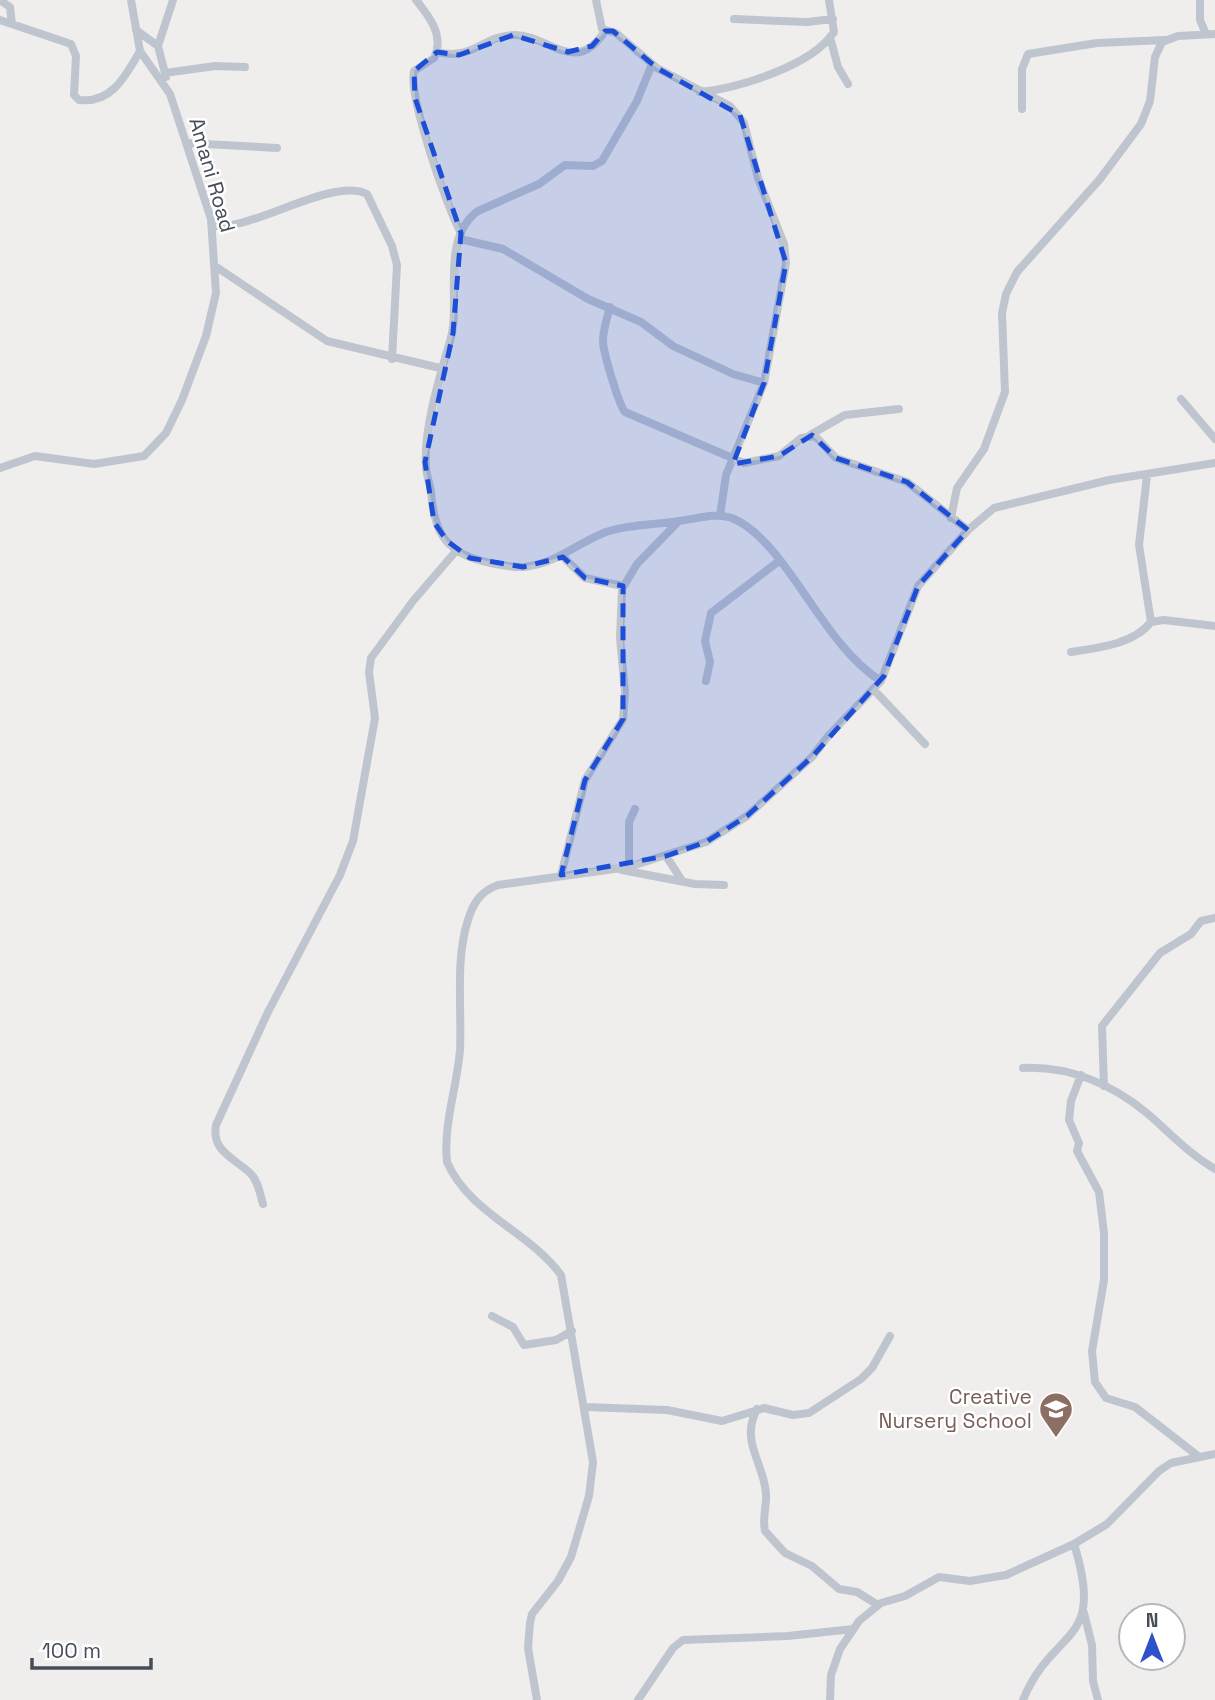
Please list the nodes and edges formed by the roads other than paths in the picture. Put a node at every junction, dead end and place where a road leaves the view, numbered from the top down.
1 (0, 0) edge
2 (131, 0) edge
3 (173, 0) edge
4 (416, 0) edge
5 (596, 0) edge
6 (829, 0) edge
7 (1200, 0) edge
8 (734, 19) dead end
9 (834, 19) junction
10 (0, 20) edge
11 (12, 24) junction
12 (136, 30) junction
13 (605, 31) junction
14 (1210, 34) edge
15 (830, 37) junction
16 (1165, 40) junction
17 (158, 46) junction
18 (140, 51) junction
19 (437, 52) junction
20 (652, 64) junction
21 (245, 67) dead end
22 (165, 73) junction
23 (848, 84) dead end
24 (699, 92) junction
25 (170, 94) junction
26 (1023, 109) dead end
27 (186, 143) junction
28 (277, 148) dead end
29 (212, 225) junction
30 (460, 236) junction
31 (215, 266) junction
32 (610, 307) junction
33 (392, 359) junction
34 (444, 369) junction
35 (764, 383) junction
36 (1181, 399) dead end
37 (899, 409) dead end
38 (810, 435) junction
39 (1215, 439) edge
40 (734, 459) junction
41 (1215, 463) edge
42 (0, 468) edge
43 (1147, 475) junction
44 (720, 516) junction
45 (951, 518) junction
46 (680, 522) junction
47 (968, 530) junction
48 (456, 551) junction
49 (564, 557) junction
50 (779, 561) junction
51 (623, 586) junction
52 (1151, 622) junction
53 (1215, 626) edge
54 (1072, 652) dead end
55 (706, 681) dead end
56 (881, 681) junction
57 (873, 689) junction
58 (925, 744) dead end
59 (635, 809) dead end
60 (666, 856) junction
61 (629, 867) junction
62 (615, 869) junction
63 (561, 875) junction
64 (681, 879) junction
65 (724, 885) dead end
66 (1215, 918) edge
67 (1023, 1068) dead end
68 (1081, 1075) junction
69 (1104, 1086) junction
70 (1215, 1170) edge
71 (263, 1204) dead end
72 (492, 1316) dead end
73 (572, 1331) junction
74 (890, 1336) dead end
75 (585, 1407) junction
76 (757, 1409) junction
77 (1215, 1454) edge
78 (1198, 1456) junction
79 (1074, 1544) junction
80 (878, 1605) junction
81 (1084, 1613) junction
82 (853, 1629) junction
83 (537, 1700) edge
84 (638, 1700) edge
85 (831, 1700) edge
86 (1023, 1700) edge
87 (1098, 1700) edge

1 - 11 street
2 - 12 street, Amani Road
3 - 17 street
4 - 19 street
5 - 13 street
6 - 9 street
7 - 14 street
8 - 9 street
9 - 15 street
10 - 11 street
11 - 18 street
12 - 17 street
12 - 18 street, Amani Road
13 - 19 street
13 - 20 street
14 - 16 street
15 - 23 street
15 - 24 street
16 - 26 street
16 - 45 street
17 - 22 street
18 - 25 street, Amani Road
19 - 30 street
20 - 24 street
20 - 30 street
21 - 22 street
22 - 25 street
24 - 35 street
25 - 27 street, Amani Road
27 - 28 street
27 - 29 street, Amani Road
29 - 31 street, Amani Road
29 - 33 street
30 - 32 street
30 - 34 street
31 - 33 street
31 - 42 street, Amani Road
32 - 35 street
32 - 40 street
33 - 34 street
34 - 48 street
35 - 40 street
36 - 39 street
37 - 38 street
38 - 40 street
38 - 45 street
40 - 44 street
41 - 43 street
43 - 47 street
43 - 52 street
44 - 46 street
44 - 50 street
45 - 47 street
46 - 49 street
46 - 51 street
47 - 56 street
48 - 49 street
48 - 71 street
49 - 51 street
50 - 55 street
50 - 56 street
51 - 63 street
52 - 53 street
52 - 54 street
56 - 57 street
57 - 58 street
57 - 60 street
59 - 61 street
60 - 61 street
60 - 64 street
61 - 62 street
62 - 63 street
62 - 64 street
63 - 73 street
64 - 65 street
66 - 69 street
67 - 68 street
68 - 69 street
68 - 78 street
69 - 70 street
72 - 73 street
73 - 75 street
74 - 76 street
75 - 76 street
75 - 83 street
76 - 80 street
77 - 78 street
78 - 79 street
79 - 80 street
79 - 81 street
80 - 82 street
81 - 86 street
81 - 87 street
82 - 84 street
82 - 85 street

